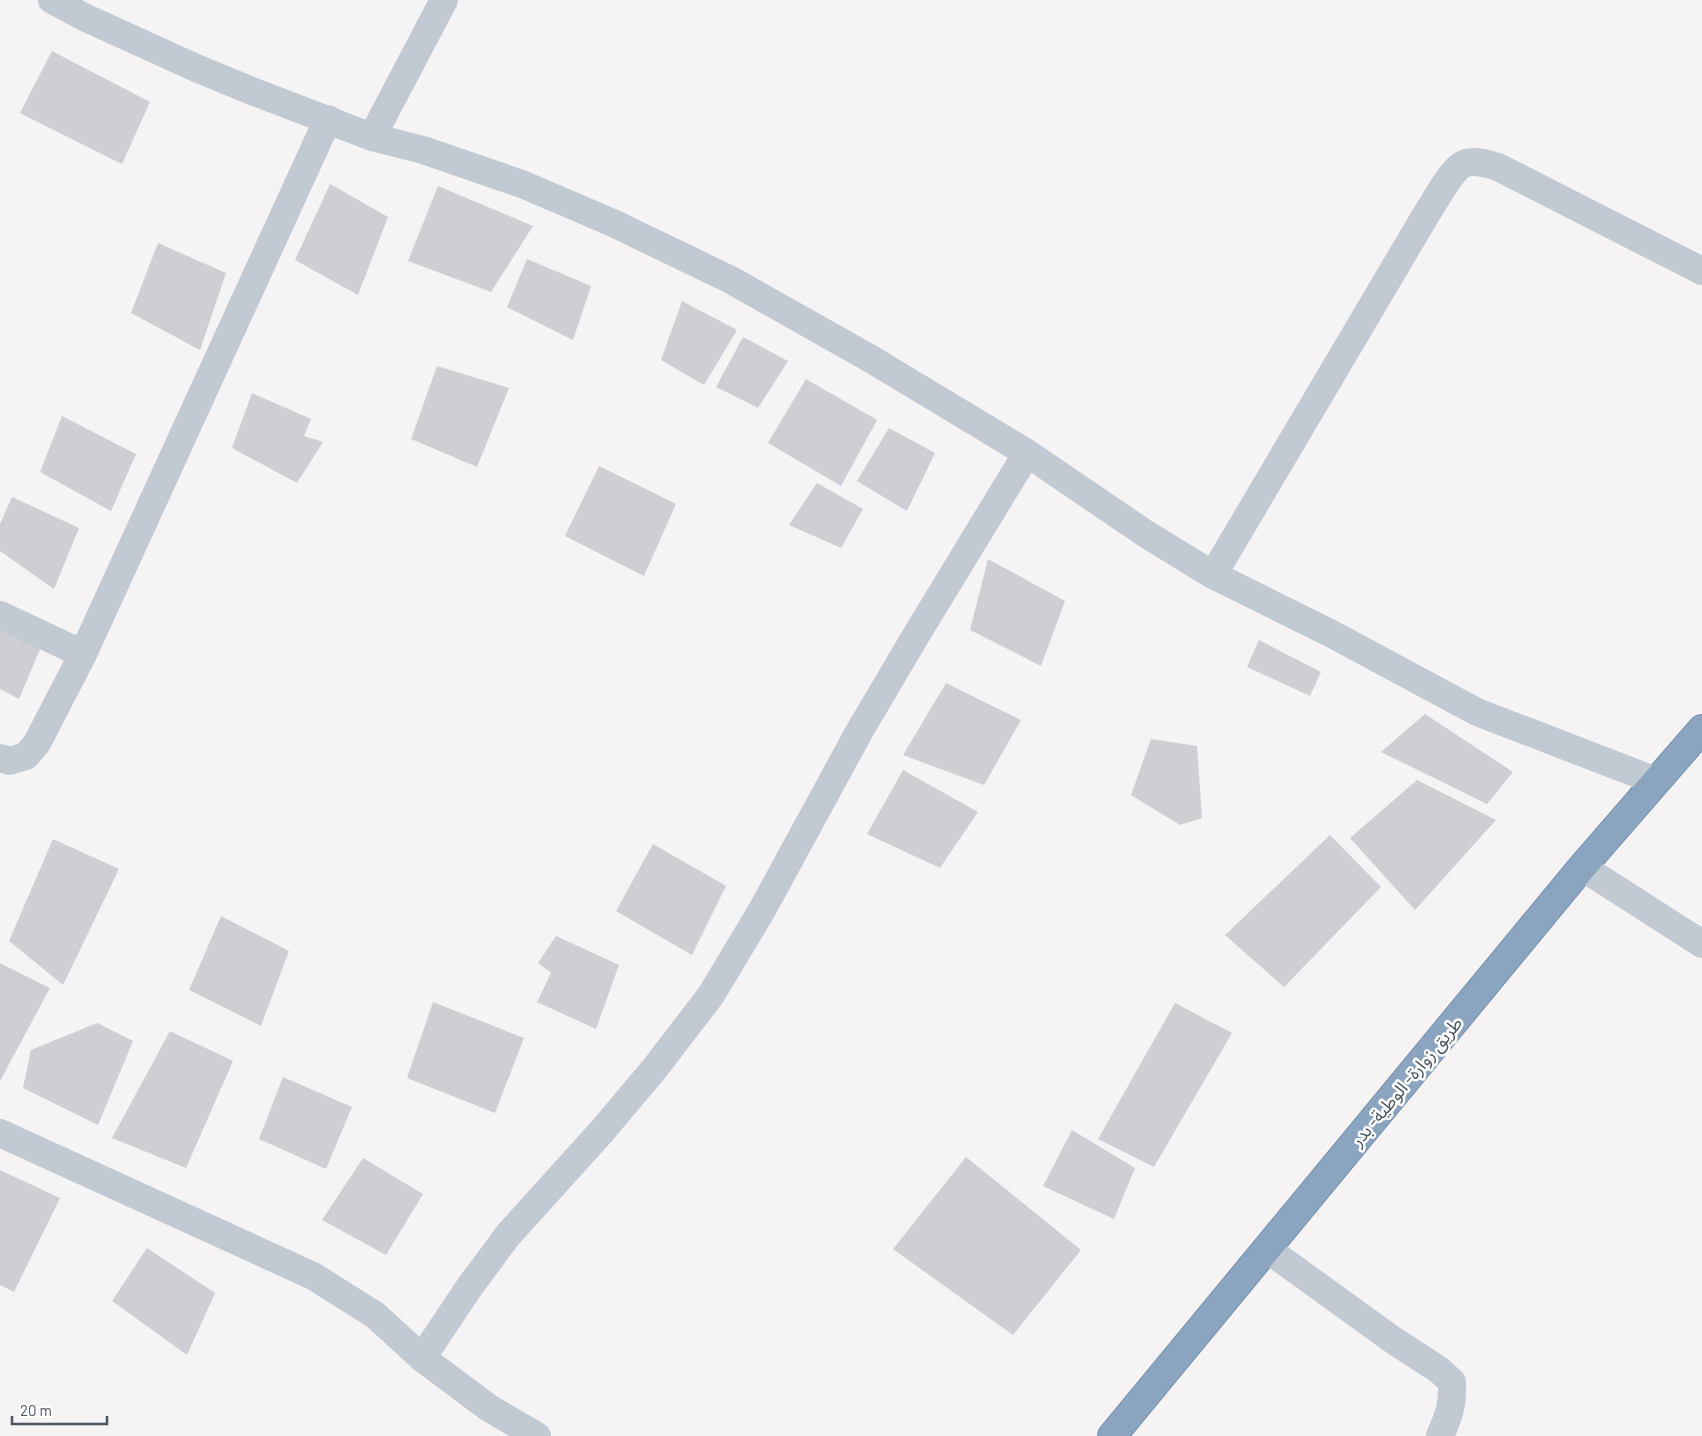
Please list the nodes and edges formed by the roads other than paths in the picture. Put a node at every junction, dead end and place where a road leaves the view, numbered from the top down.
1 (52, 0) edge
2 (444, 0) edge
3 (89, 8) edge
4 (328, 118) junction
5 (372, 137) junction
6 (1702, 271) edge
7 (1027, 453) junction
8 (1213, 575) junction
9 (0, 615) edge
10 (83, 654) junction
11 (1702, 730) edge
12 (0, 758) edge
13 (1656, 781) junction
14 (1582, 867) junction
15 (1702, 944) edge
16 (0, 1133) edge
17 (1267, 1249) junction
18 (422, 1358) junction
19 (537, 1436) edge
20 (1112, 1436) edge
21 (1440, 1436) edge

1 - 3 street
2 - 5 street
3 - 4 street
4 - 5 street
4 - 10 street
5 - 7 street
6 - 8 street
7 - 8 street
7 - 18 street
8 - 13 street
9 - 10 street
10 - 12 street
11 - 13 highway, طريق زوارة- الوطية- بدر
13 - 14 highway, طريق زوارة- الوطية- بدر
14 - 15 street
14 - 17 highway, طريق زوارة- الوطية- بدر
16 - 18 street
17 - 20 highway, طريق زوارة- الوطية- بدر
17 - 21 street
18 - 19 street

